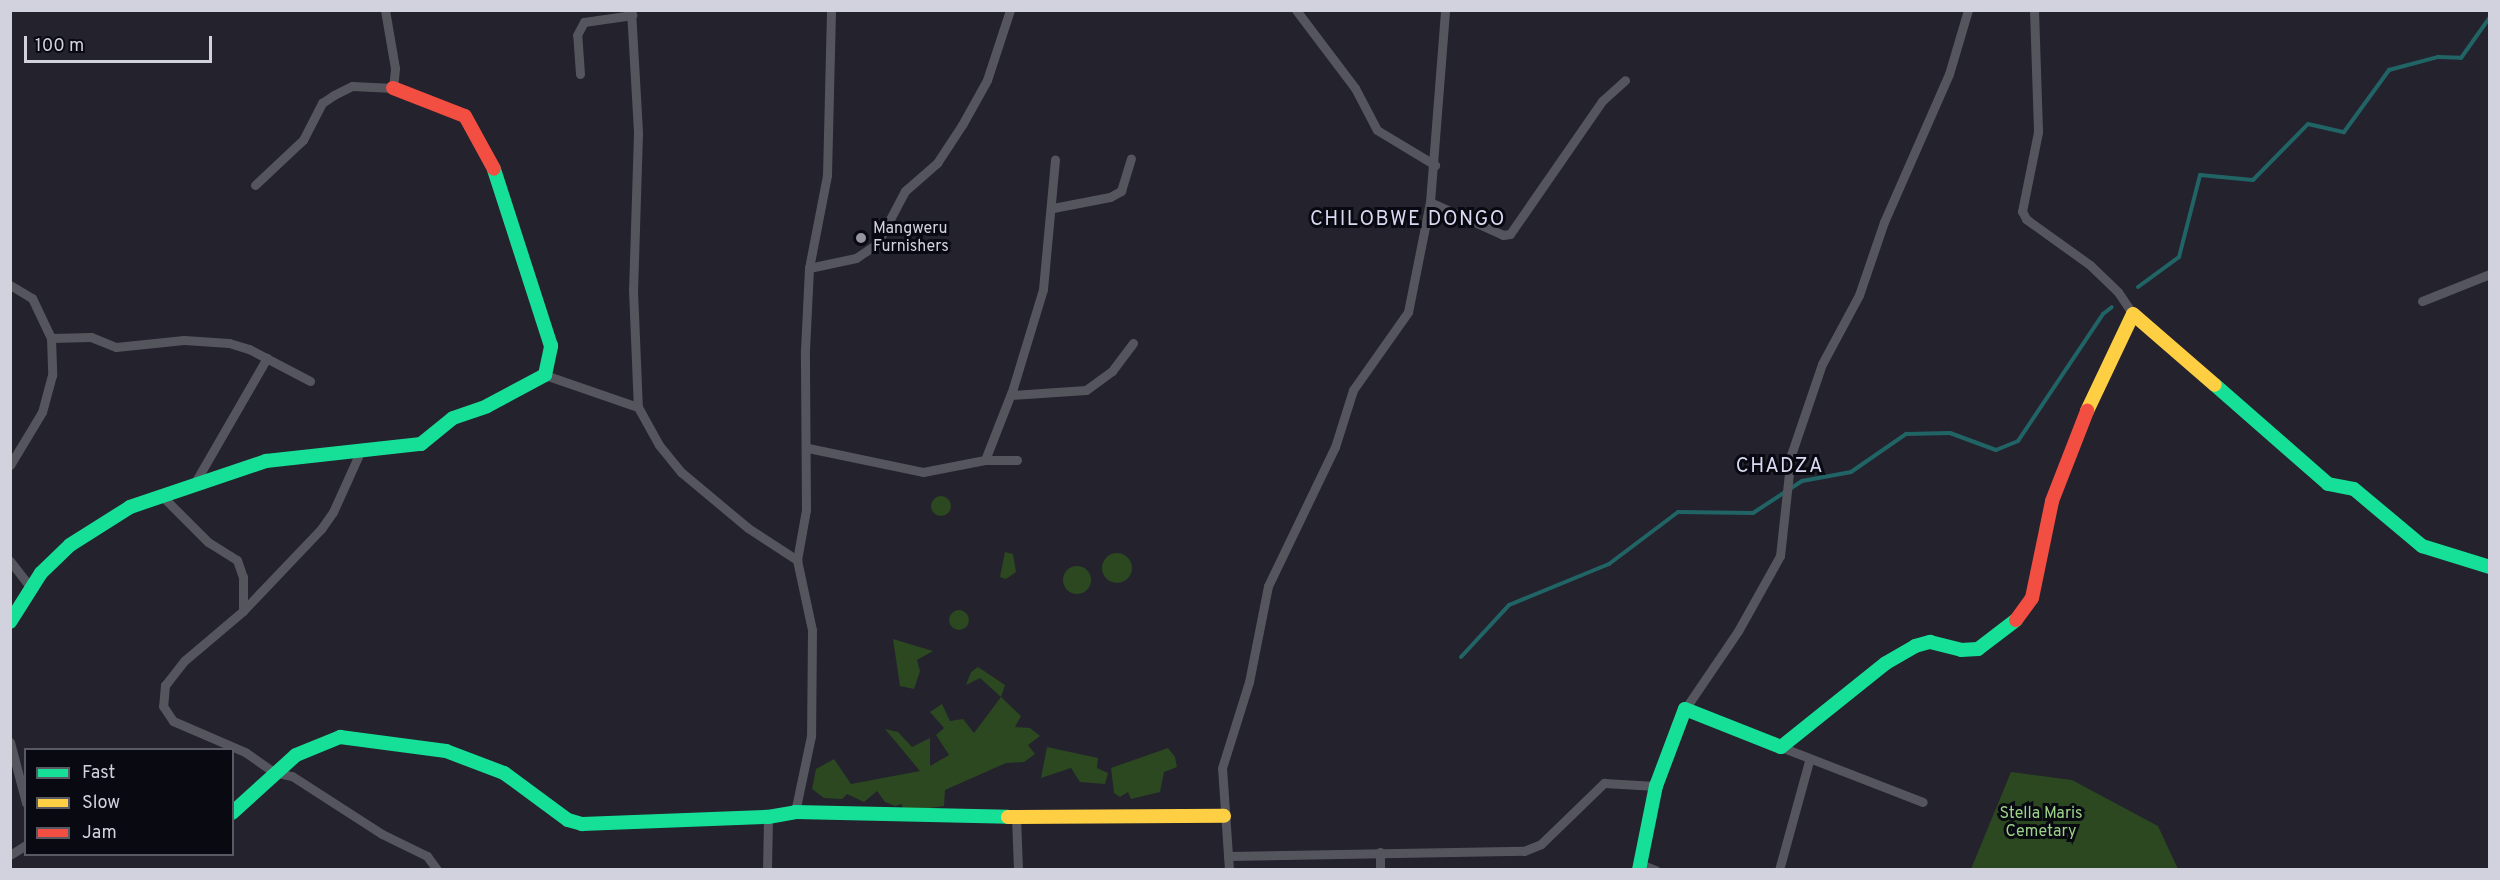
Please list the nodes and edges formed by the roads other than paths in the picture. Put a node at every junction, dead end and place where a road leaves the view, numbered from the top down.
1 (385, 10) edge
2 (831, 10) edge
3 (1010, 10) edge
4 (1296, 10) edge
5 (1445, 10) edge
6 (1968, 10) edge
7 (2034, 10) edge
8 (632, 13) edge
9 (580, 74) dead end
10 (1624, 80) dead end
11 (393, 88) junction
12 (1131, 159) dead end
13 (1055, 160) dead end
14 (1435, 165) junction
15 (255, 185) dead end
16 (1430, 202) junction
17 (1053, 208) junction
18 (809, 268) junction
19 (2490, 274) edge
20 (10, 285) edge
21 (2422, 301) dead end
22 (2133, 314) junction
23 (51, 338) junction
24 (1133, 344) dead end
25 (267, 358) junction
26 (546, 375) junction
27 (310, 381) dead end
28 (1011, 395) junction
29 (638, 407) junction
30 (808, 448) junction
31 (361, 450) junction
32 (1017, 459) dead end
33 (985, 460) junction
34 (10, 465) edge
35 (193, 486) junction
36 (162, 496) junction
37 (797, 560) junction
38 (10, 561) edge
39 (2490, 567) edge
40 (32, 589) junction
41 (243, 611) junction
42 (10, 622) edge
43 (1685, 710) junction
44 (10, 742) edge
45 (1781, 747) junction
46 (1809, 761) junction
47 (274, 772) junction
48 (1656, 786) junction
49 (24, 795) edge
50 (1923, 802) dead end
51 (234, 811) edge
52 (795, 812) junction
53 (1224, 816) junction
54 (1016, 817) junction
55 (768, 818) junction
56 (24, 846) edge
57 (1380, 852) junction
58 (10, 855) edge
59 (1228, 856) junction
60 (1640, 867) edge
61 (437, 870) edge
62 (767, 870) edge
63 (1018, 870) edge
64 (1229, 870) edge
65 (1380, 870) edge
66 (1656, 870) edge
67 (1779, 870) edge

1 - 11 street
2 - 18 street
3 - 18 street
4 - 14 street
5 - 14 street
6 - 43 street
7 - 22 street
8 - 9 street
8 - 29 street
10 - 16 street
11 - 15 street
11 - 26 street
12 - 17 street
13 - 17 street
14 - 16 street
16 - 53 street
17 - 28 street
18 - 30 street
19 - 21 street
20 - 23 street
22 - 39 street
22 - 45 street
23 - 25 street
23 - 34 street
24 - 28 street
25 - 27 street
25 - 35 street
26 - 29 street
26 - 31 street
28 - 33 street
29 - 37 street
30 - 33 street
30 - 37 street
31 - 35 street
31 - 41 street
32 - 33 street
35 - 36 street
36 - 40 street
36 - 41 street
37 - 52 street
38 - 40 street
40 - 42 street
41 - 47 street
43 - 45 street
43 - 48 street
44 - 49 street
45 - 46 street
46 - 50 street
46 - 67 street
47 - 51 street
47 - 55 street
47 - 61 street
48 - 57 street
48 - 60 street
52 - 54 street
52 - 55 street
53 - 54 street
53 - 59 street
54 - 63 street
55 - 62 street
56 - 58 street
57 - 59 street
57 - 65 street
59 - 64 street
60 - 66 street

